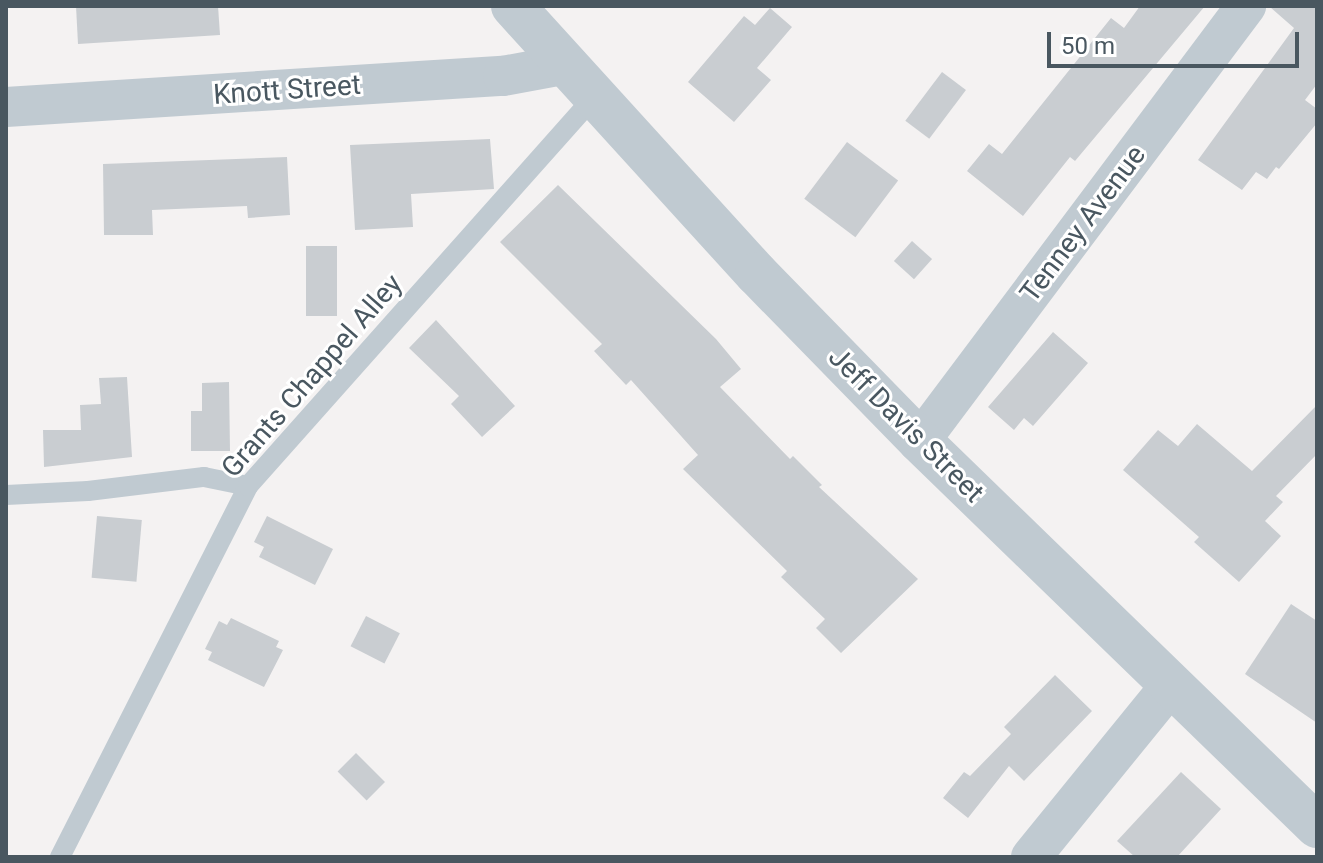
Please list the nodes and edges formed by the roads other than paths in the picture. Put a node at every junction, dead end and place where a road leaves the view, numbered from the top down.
1 (513, 6) edge
2 (1246, 6) edge
3 (581, 80) junction
4 (6, 107) edge
5 (920, 441) junction
6 (248, 486) junction
7 (6, 495) edge
8 (1170, 686) junction
9 (1317, 826) edge
10 (60, 857) edge
11 (1031, 857) edge

1 - 3 street, Jeff Davis Street
2 - 5 street, Tenney Avenue
3 - 4 street, Knott Street
3 - 5 street, Jeff Davis Street
3 - 6 lane, Grants Chappel Alley
5 - 8 street, Jeff Davis Street
6 - 7 lane
6 - 10 lane, Grants Chappel Alley
8 - 9 street, Jeff Davis Street
8 - 11 street

